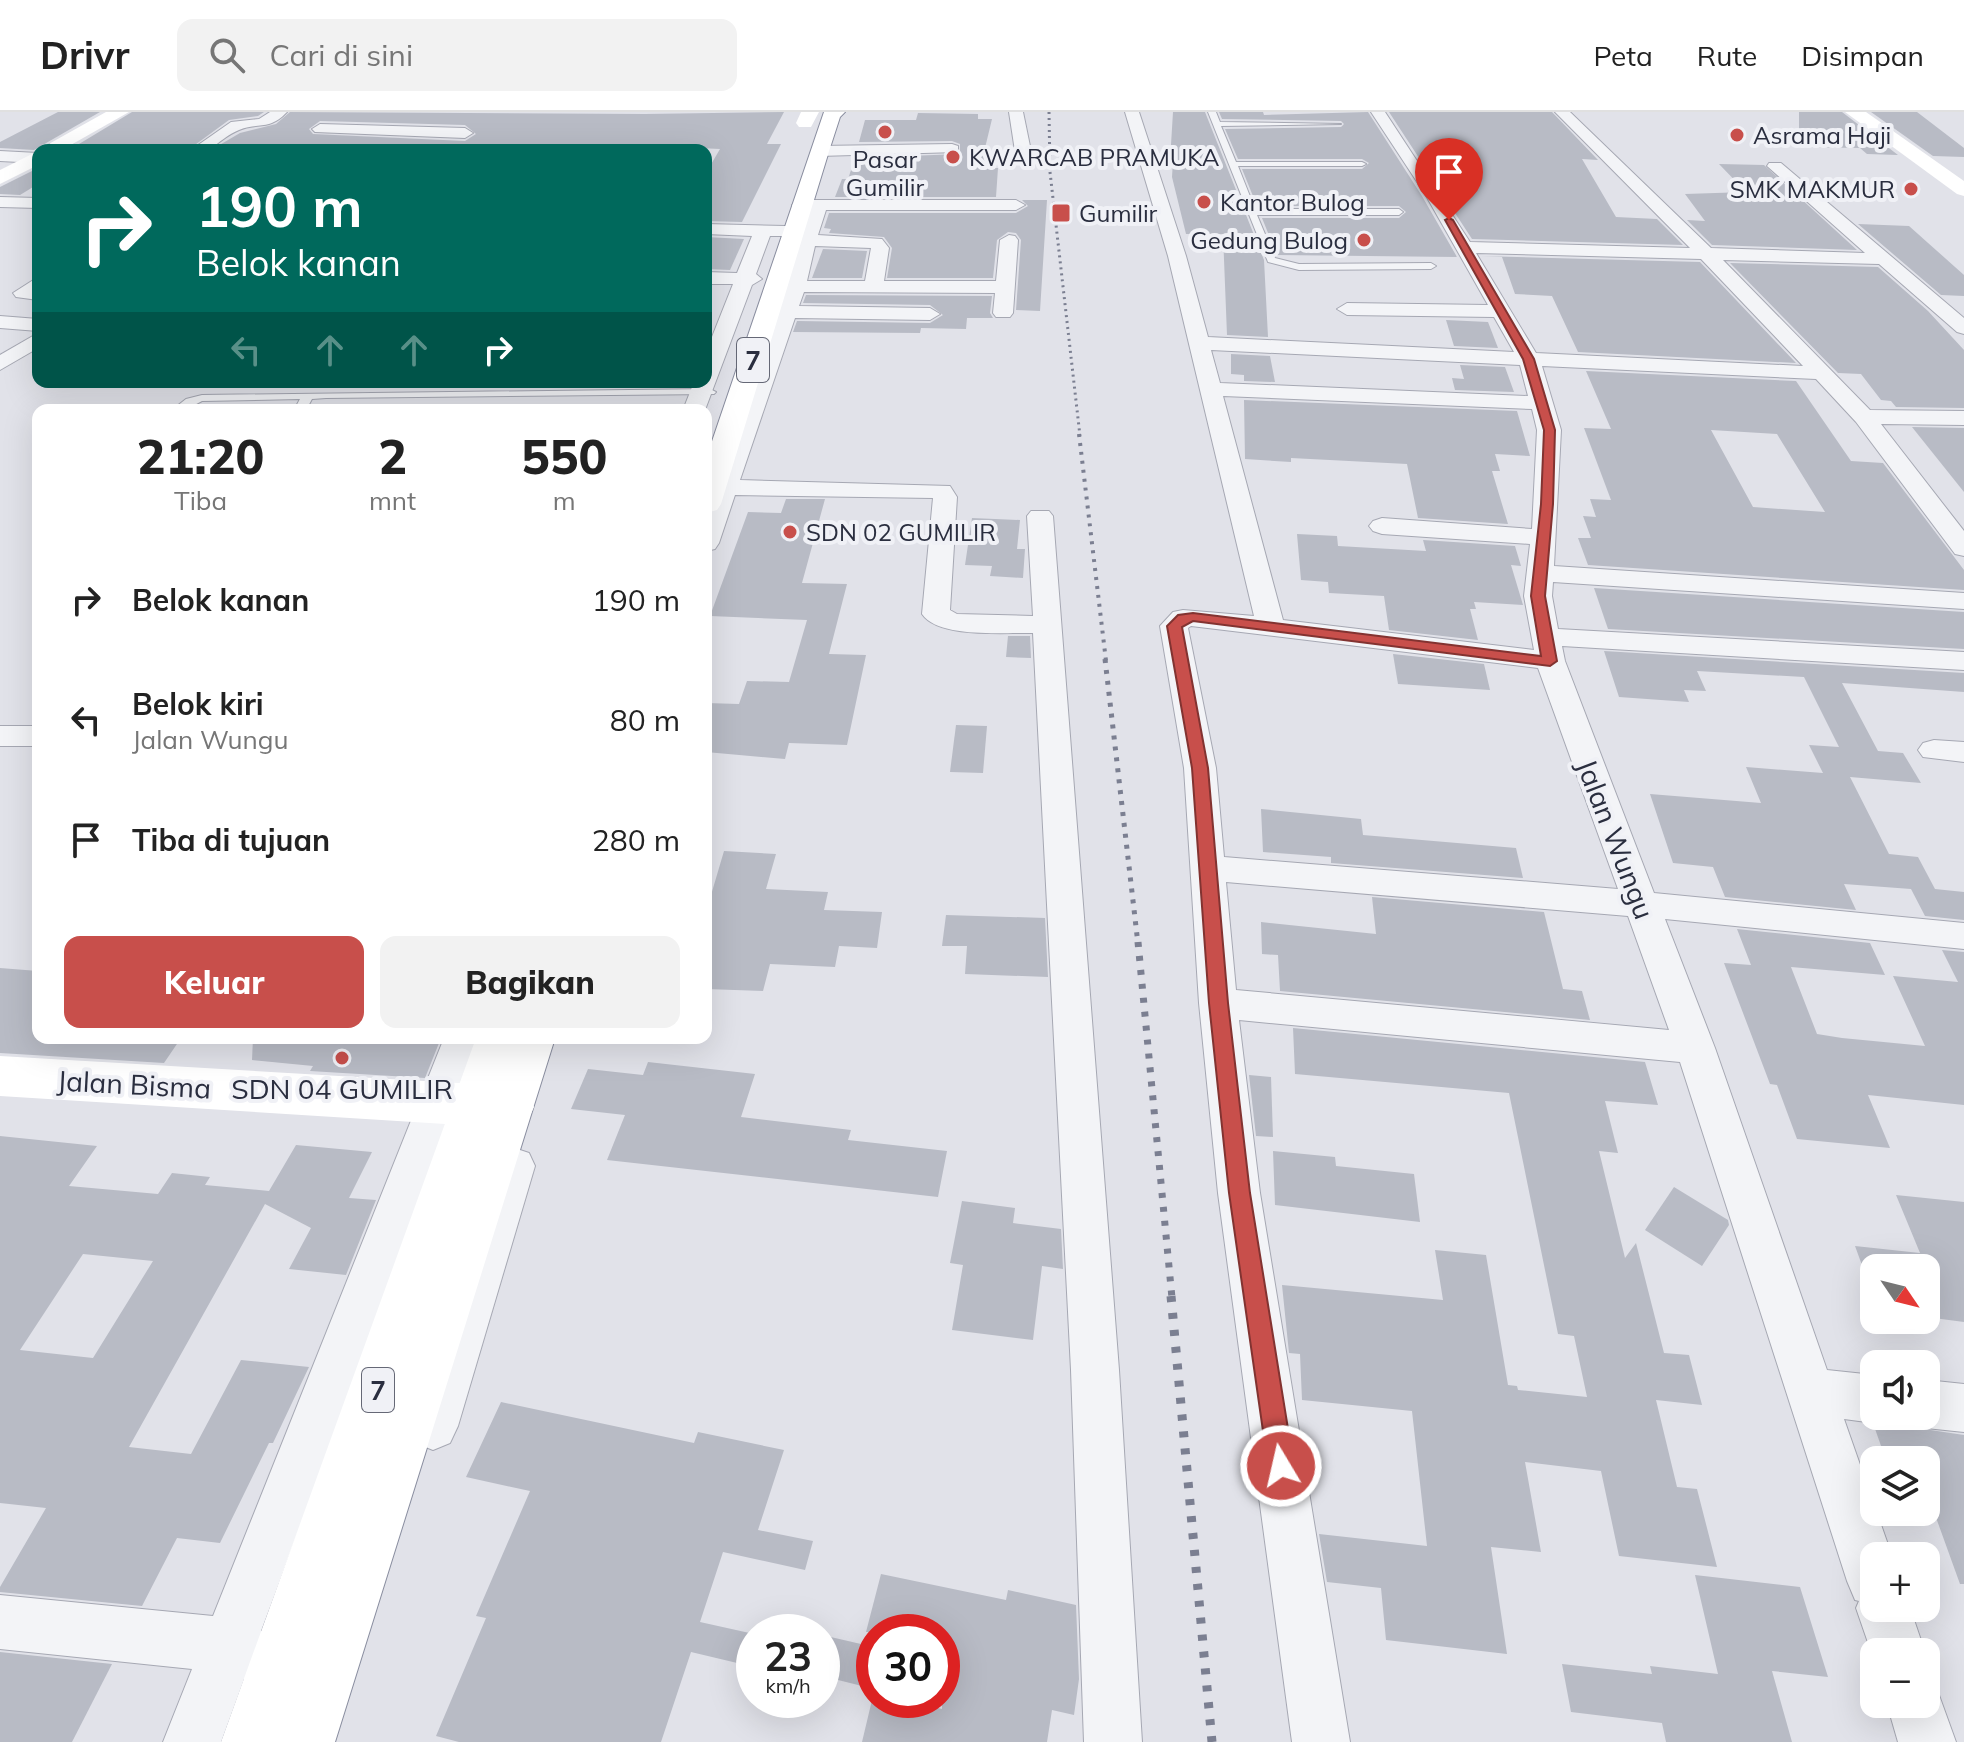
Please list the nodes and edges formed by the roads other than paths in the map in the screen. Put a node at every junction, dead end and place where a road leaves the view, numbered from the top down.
1 (120, 112) edge
2 (280, 112) edge
3 (1016, 112) edge
4 (1132, 112) edge
5 (1212, 112) edge
6 (1378, 112) edge
7 (1562, 112) edge
8 (1854, 112) edge
9 (819, 117) edge
10 (1216, 124) junction
11 (1337, 124) dead end
12 (320, 129) dead end
13 (61, 144) edge
14 (208, 144) edge
15 (454, 144) edge
16 (952, 149) dead end
17 (819, 151) junction
18 (1023, 151) dead end
19 (32, 155) edge
20 (0, 156) edge
21 (32, 160) edge
22 (1232, 164) junction
23 (1362, 164) dead end
24 (1775, 166) dead end
25 (0, 178) edge
26 (1964, 190) edge
27 (0, 202) edge
28 (32, 203) edge
29 (799, 206) junction
30 (1252, 212) junction
31 (1399, 212) dead end
32 (712, 229) edge
33 (785, 235) junction
34 (1465, 247) junction
35 (1703, 253) junction
36 (1887, 259) junction
37 (1431, 266) dead end
38 (712, 278) edge
39 (748, 279) junction
40 (786, 286) junction
41 (873, 287) junction
42 (1003, 287) junction
43 (937, 288) junction
44 (0, 304) edge
45 (32, 305) edge
46 (1347, 309) dead end
47 (1502, 311) junction
48 (778, 312) junction
49 (1003, 313) dead end
50 (0, 322) edge
51 (32, 325) edge
52 (1964, 328) edge
53 (721, 331) edge
54 (32, 343) edge
55 (1200, 343) junction
56 (1529, 359) junction
57 (2, 361) edge
58 (32, 361) edge
59 (712, 364) edge
60 (1821, 373) junction
61 (705, 389) edge
62 (1211, 389) junction
63 (308, 396) junction
64 (242, 398) junction
65 (1542, 403) junction
66 (188, 404) edge
67 (236, 404) edge
68 (303, 404) edge
69 (1864, 417) junction
70 (1964, 418) edge
71 (714, 492) edge
72 (1040, 516) dead end
73 (1382, 526) dead end
74 (1542, 537) junction
75 (1964, 548) edge
76 (1539, 573) junction
77 (1964, 601) edge
78 (1270, 624) junction
79 (1048, 625) junction
80 (1548, 649) junction
81 (1964, 661) edge
82 (0, 736) edge
83 (32, 736) edge
84 (1208, 868) junction
85 (1641, 904) junction
86 (1964, 936) edge
87 (1218, 1003) junction
88 (464, 1044) edge
89 (498, 1044) edge
90 (526, 1044) edge
91 (551, 1044) edge
92 (1695, 1048) junction
93 (0, 1076) edge
94 (475, 1105) junction
95 (1812, 1392) junction
96 (1860, 1397) edge
97 (1940, 1405) edge
98 (1964, 1408) edge
99 (1861, 1542) edge
100 (0, 1622) edge
101 (229, 1645) junction
102 (281, 1669) junction
103 (1919, 1718) edge
104 (192, 1742) edge
105 (256, 1742) edge
106 (300, 1742) edge
107 (329, 1742) edge
108 (1113, 1742) edge
109 (1321, 1742) edge
110 (1927, 1742) edge

1 - 13 main road
2 - 14 street
3 - 18 street
4 - 55 street
5 - 10 lane
6 - 34 street, Jalan Wungu
7 - 35 street
8 - 26 main road
9 - 17 main road, 7
10 - 11 lane
10 - 22 lane
12 - 15 street
16 - 17 street
17 - 29 main road, 7
19 - 20 street
21 - 25 main road
22 - 23 lane
22 - 30 lane
24 - 36 street
27 - 28 street
29 - 33 main road, 7
29 - 33 street
29 - 42 street
30 - 31 lane
30 - 37 lane
32 - 33 street
33 - 39 main road, 7
33 - 40 main road, 7
33 - 41 street
34 - 35 street
34 - 47 street, Jalan Wungu
35 - 36 street
35 - 60 street
36 - 52 street
38 - 39 street
39 - 53 main road, 7
40 - 41 street
40 - 48 main road, 7
41 - 43 street
42 - 43 street
42 - 49 street
43 - 48 street
44 - 45 street
46 - 47 street
47 - 56 street, Jalan Wungu
48 - 71 main road, 7
50 - 51 street
53 - 59 main road, 7
54 - 57 street
55 - 56 street
55 - 62 street
56 - 60 street
56 - 65 street, Jalan Wungu
57 - 58 street
60 - 69 street
61 - 63 lane
62 - 65 street
62 - 78 street
63 - 64 lane
63 - 68 lane
64 - 66 lane
64 - 67 lane
65 - 74 street, Jalan Wungu
69 - 70 street
69 - 75 street
71 - 79 street
72 - 79 street
73 - 74 street
74 - 76 street, Jalan Wungu
76 - 77 street
76 - 80 street, Jalan Wungu
78 - 80 street
78 - 84 street
79 - 108 street
80 - 81 street
80 - 85 street, Jalan Wungu
82 - 83 street
84 - 85 street
84 - 87 street
85 - 86 street
85 - 92 street, Jalan Wungu
87 - 92 street
87 - 109 street
88 - 94 street
89 - 94 main road, 7
90 - 94 main road, 7
91 - 107 street
92 - 95 street, Jalan Wungu
93 - 94 main road, Jalan Bisma
94 - 101 street
94 - 102 main road, 7
94 - 106 main road, 7
95 - 96 street
95 - 99 street, Jalan Wungu
97 - 98 street
100 - 101 street
101 - 102 street
101 - 104 street
102 - 105 main road, 7
103 - 110 street

